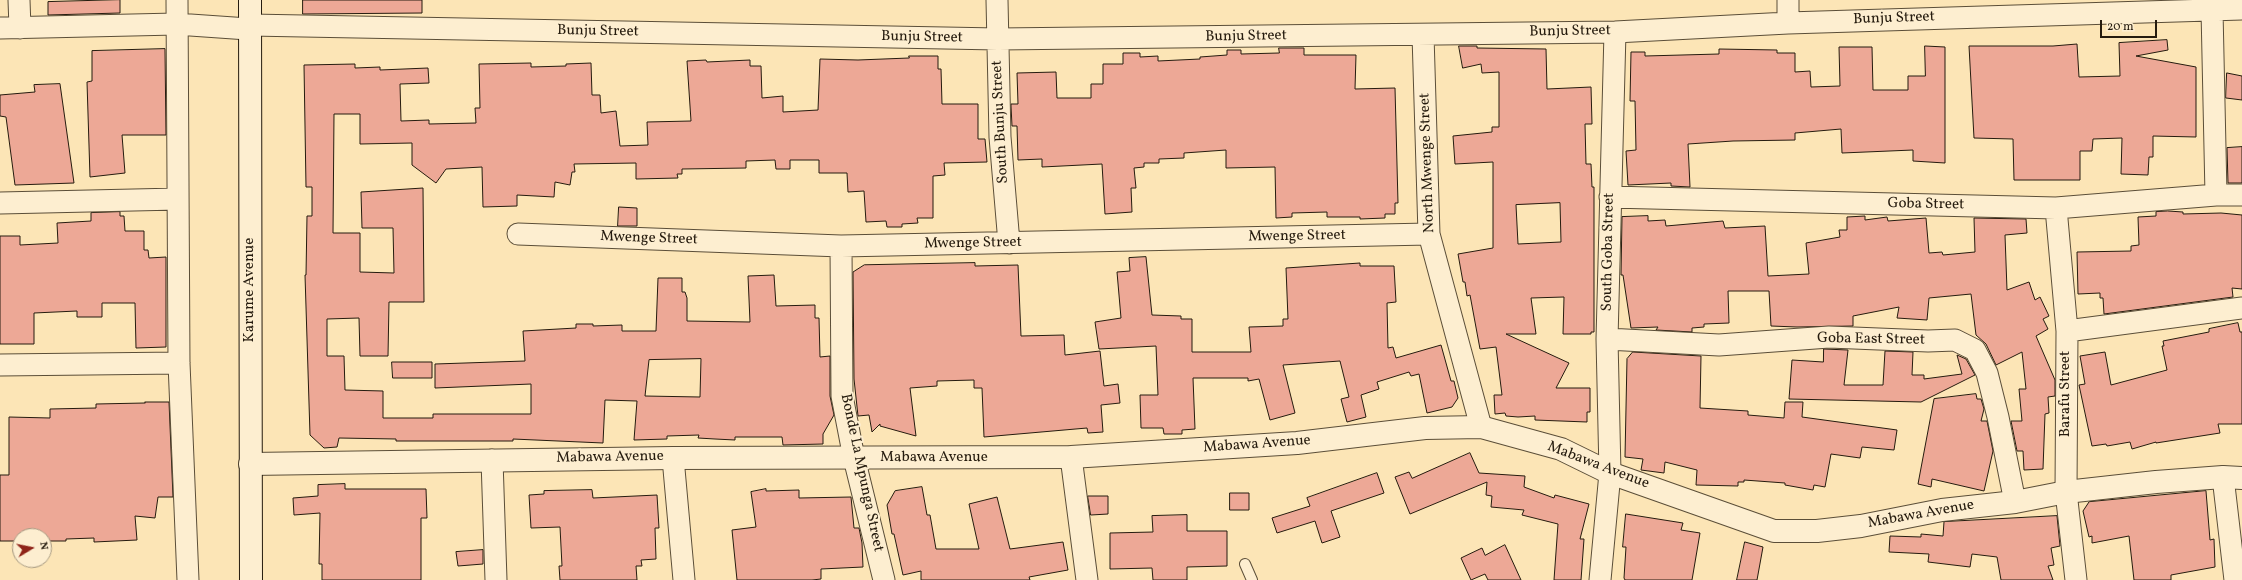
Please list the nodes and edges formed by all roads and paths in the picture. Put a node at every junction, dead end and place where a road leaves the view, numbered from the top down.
1 (19, 0) edge
2 (177, 0) edge
3 (250, 0) edge
4 (997, 0) edge
5 (1788, 0) edge
6 (2242, 9) edge
7 (2212, 10) junction
8 (1788, 23) junction
9 (185, 25) junction
10 (249, 27) junction
11 (10, 28) edge
12 (1615, 32) junction
13 (1423, 35) junction
14 (998, 39) junction
15 (2216, 195) junction
16 (2242, 195) edge
17 (1610, 197) junction
18 (178, 199) junction
19 (0, 203) edge
20 (2056, 208) junction
21 (518, 234) dead end
22 (1429, 234) junction
23 (1009, 243) junction
24 (841, 246) junction
25 (2242, 308) edge
26 (2067, 331) junction
27 (1607, 338) junction
28 (179, 363) junction
29 (0, 365) edge
30 (1481, 428) junction
31 (1071, 457) junction
32 (673, 458) junction
33 (854, 458) junction
34 (492, 460) junction
35 (250, 464) junction
36 (1610, 472) junction
37 (2232, 477) edge
38 (2066, 492) junction
39 (2015, 502) junction
40 (1245, 564) dead end
41 (188, 580) edge
42 (251, 580) edge
43 (496, 580) edge
44 (684, 580) edge
45 (884, 580) edge
46 (1087, 580) edge
47 (1252, 580) edge
48 (1600, 580) edge
49 (2076, 580) edge
50 (2235, 580) edge

1 - 11 street
2 - 9 street
3 - 10 street, Karume Avenue
4 - 14 street, South Bunju Street
5 - 8 street
6 - 7 street, Bunju Street
7 - 8 street, Bunju Street
7 - 15 street
8 - 12 street, Bunju Street
9 - 10 street, Bunju Street
9 - 11 street, Bunju Street
9 - 18 street
10 - 14 street, Bunju Street
10 - 35 street, Karume Avenue
12 - 13 street, Bunju Street
12 - 17 street, South Goba Street
13 - 14 street, Bunju Street
13 - 22 street, North Mwenge Street
14 - 23 street, South Bunju Street
15 - 16 street, Goba Street
15 - 20 street, Goba Street
17 - 20 street, Goba Street
17 - 27 street, South Goba Street
18 - 19 street
18 - 28 street
20 - 26 street, Barafu Street
21 - 24 street, Mwenge Street
22 - 23 street, Mwenge Street
22 - 30 street, North Mwenge Street
23 - 24 street, Mwenge Street
24 - 33 street, Bonde La Mpunga Street
25 - 26 street
26 - 38 street, Barafu Street
27 - 36 street, South Goba Street
27 - 39 street, Goba East Street
28 - 29 street
28 - 41 street
30 - 31 street, Mabawa Avenue
30 - 36 street, Mabawa Avenue
31 - 33 street, Mabawa Avenue
31 - 46 street
32 - 33 street, Mabawa Avenue
32 - 34 street, Mabawa Avenue
32 - 44 street
33 - 45 street, Bonde La Mpunga Street
34 - 35 street, Mabawa Avenue
34 - 43 street
35 - 42 street, Karume Avenue
36 - 39 street, Mabawa Avenue
36 - 48 street, South Goba Street
37 - 38 street, Mabawa Avenue
37 - 50 street
38 - 39 street, Mabawa Avenue
38 - 49 street, Barafu Street
40 - 47 lane

